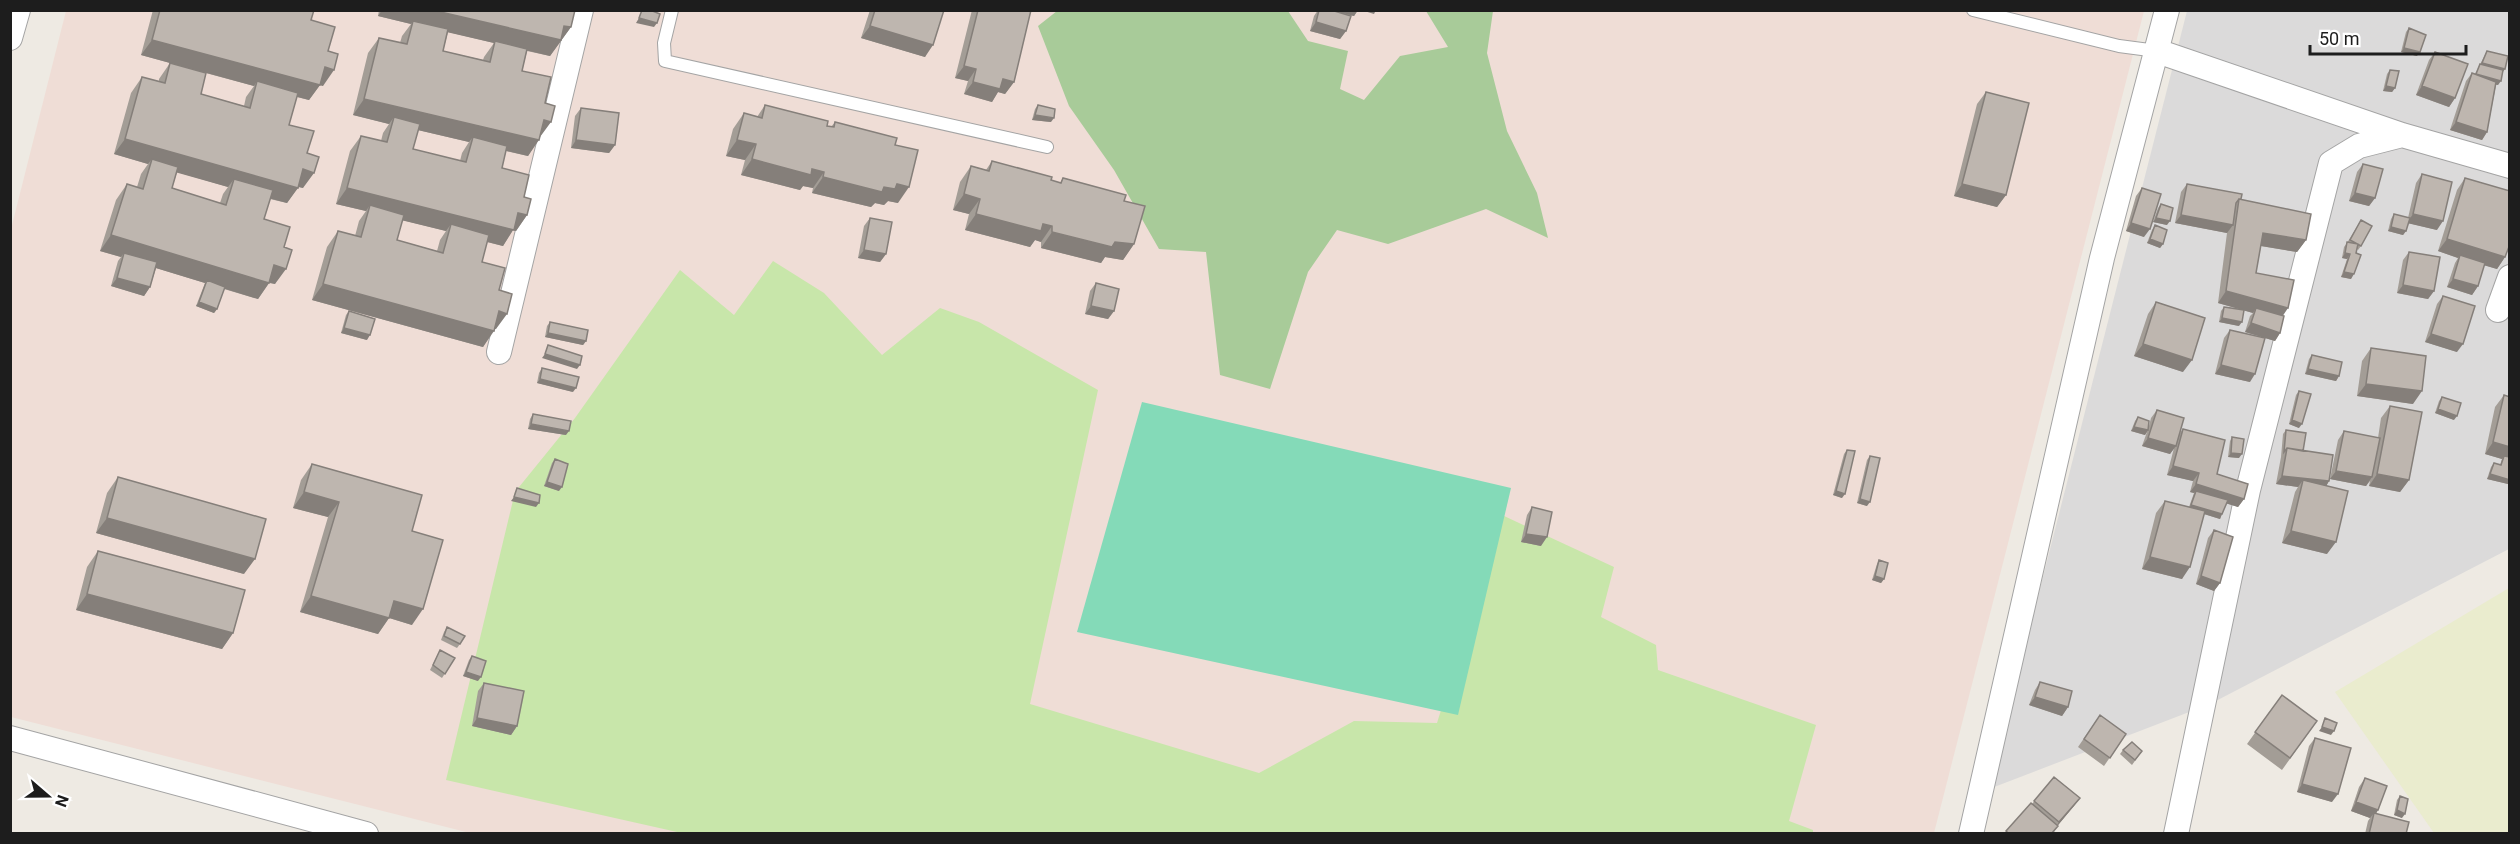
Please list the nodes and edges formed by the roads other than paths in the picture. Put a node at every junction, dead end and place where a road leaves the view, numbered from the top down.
1 (18, 10) edge
2 (581, 10) edge
3 (672, 10) edge
4 (1973, 10) edge
5 (2167, 10) edge
6 (10, 39) edge
7 (2157, 51) junction
8 (2402, 135) junction
9 (1047, 147) dead end
10 (2510, 166) edge
11 (2510, 277) edge
12 (2498, 310) dead end
13 (499, 352) dead end
14 (10, 738) edge
15 (366, 834) edge
16 (1971, 834) edge
17 (2176, 834) edge

1 - 6 street
2 - 13 street
3 - 9 lane
4 - 7 lane
5 - 7 street
7 - 8 street
7 - 16 street
8 - 10 street
8 - 17 street
11 - 12 street
14 - 15 street

